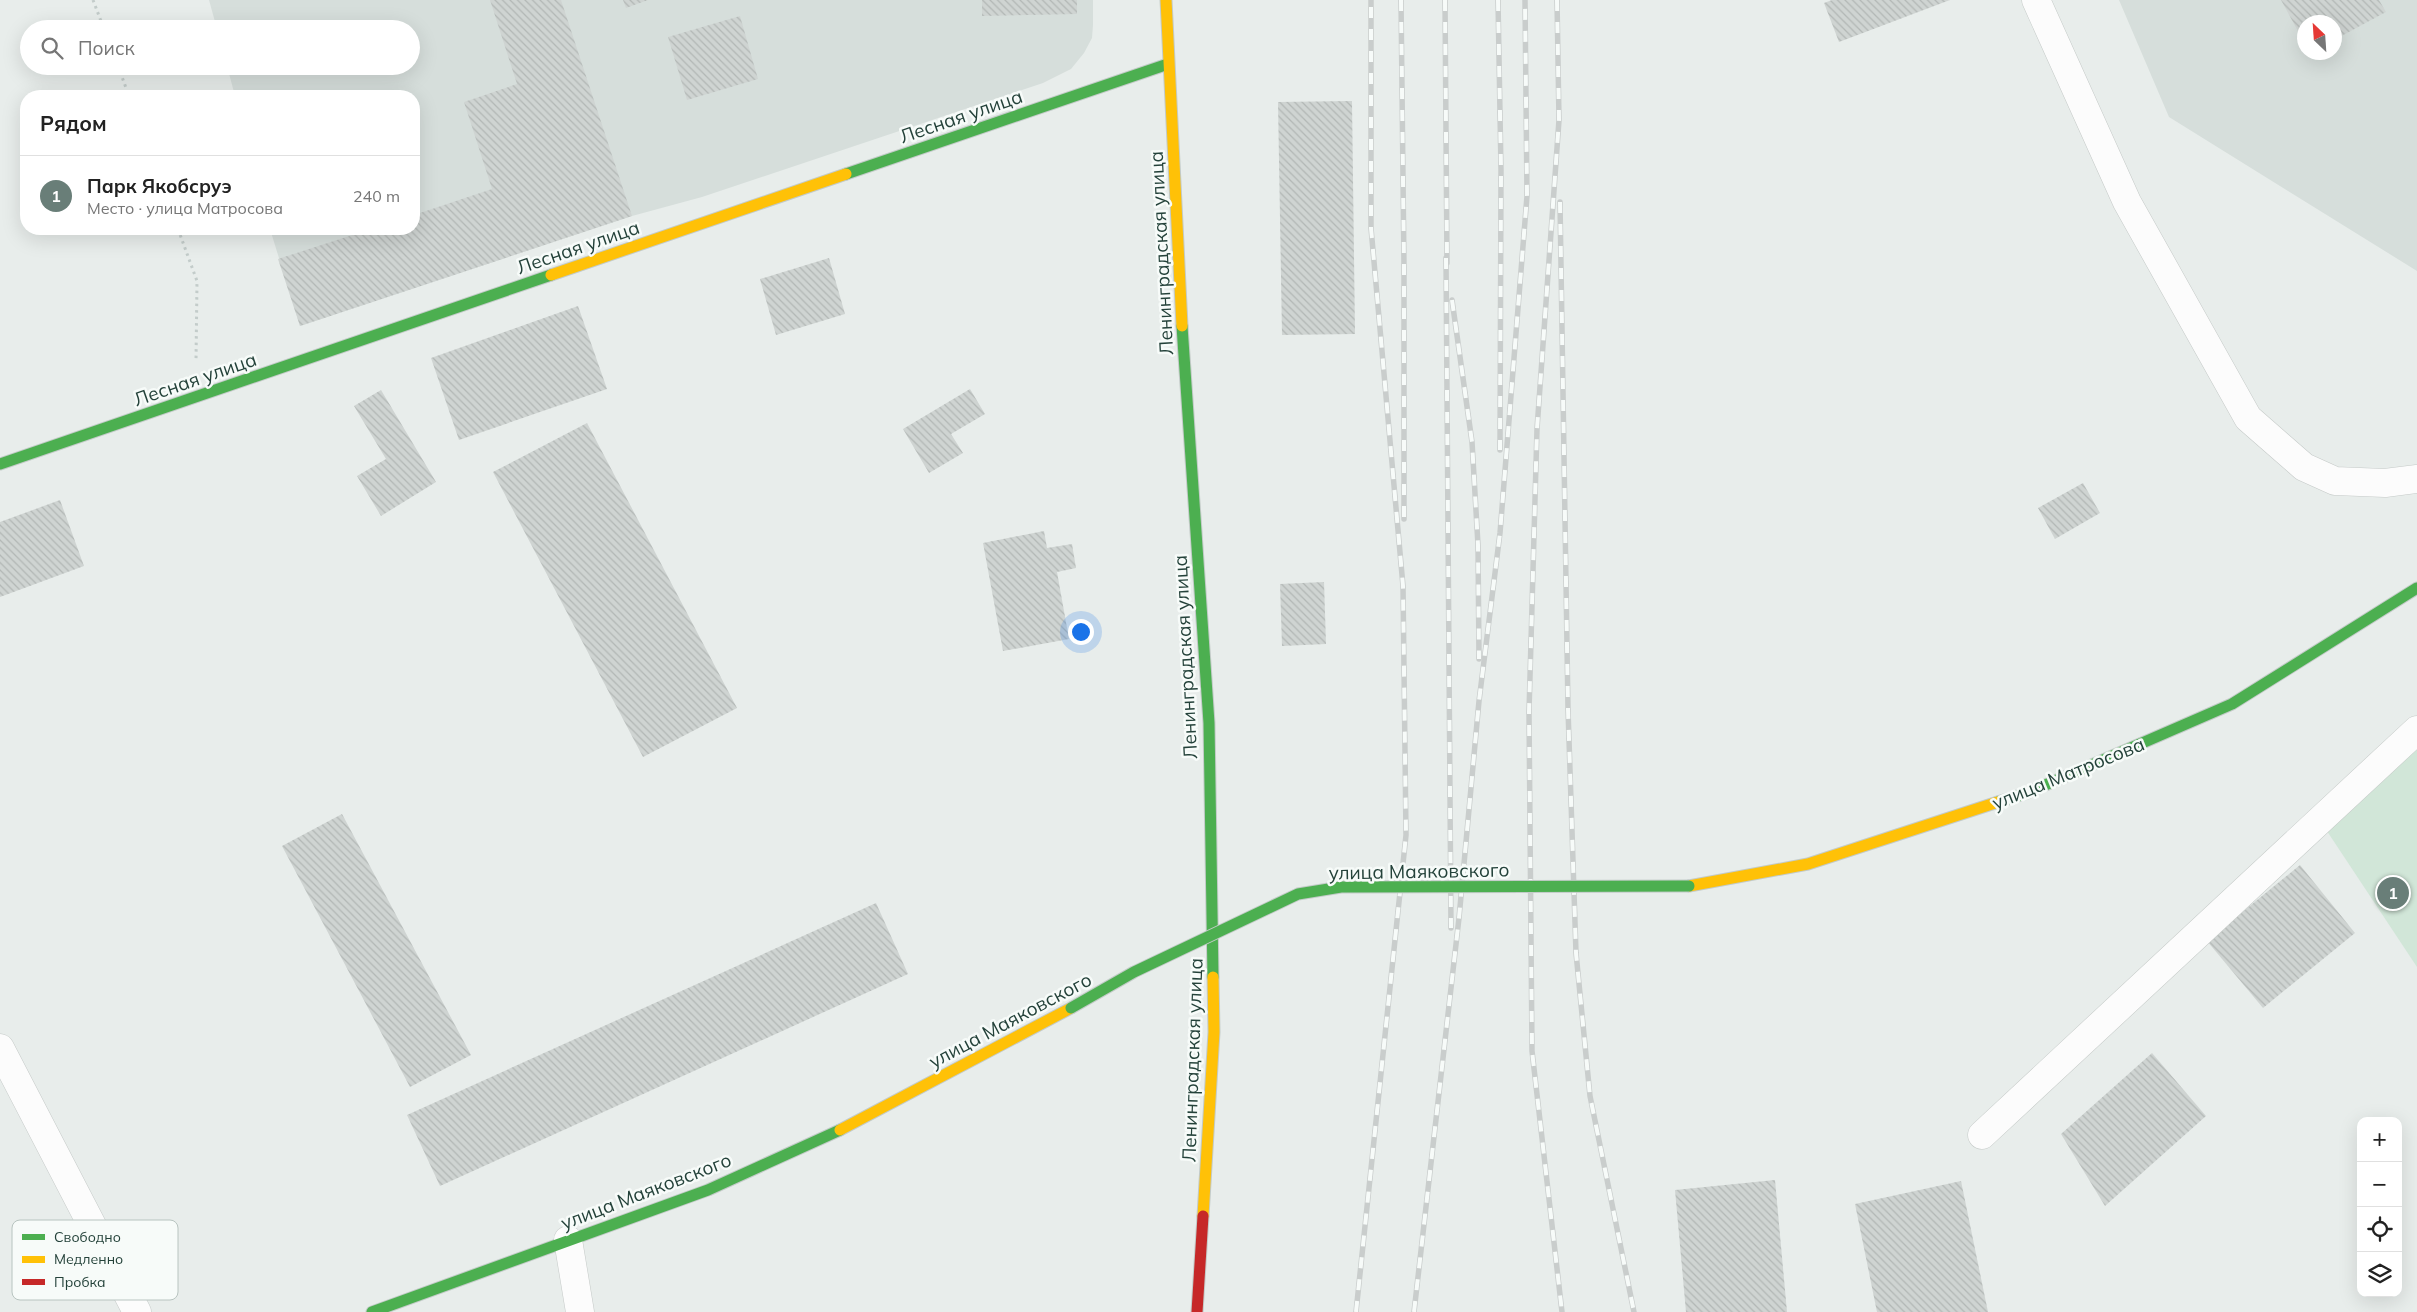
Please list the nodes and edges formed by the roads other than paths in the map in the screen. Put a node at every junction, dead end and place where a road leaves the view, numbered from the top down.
1 (1166, 0) edge
2 (2036, 0) edge
3 (1168, 64) junction
4 (0, 464) edge
5 (2417, 479) edge
6 (2417, 588) edge
7 (2417, 730) edge
8 (1689, 886) joint
9 (0, 1048) edge
10 (1982, 1135) dead end
11 (89, 1220) edge
12 (568, 1240) junction
13 (131, 1300) edge
14 (137, 1312) edge
15 (372, 1312) edge
16 (580, 1312) edge
17 (1197, 1312) edge

1 - 3 street, Ленинградская улица
2 - 5 street
3 - 4 street, Лесная улица
3 - 17 street, Ленинградская улица
6 - 8 street, улица Матросова
7 - 10 street
8 - 12 street, улица Маяковского, bridge
9 - 11 street
12 - 15 street, улица Маяковского
12 - 16 street
13 - 14 street

